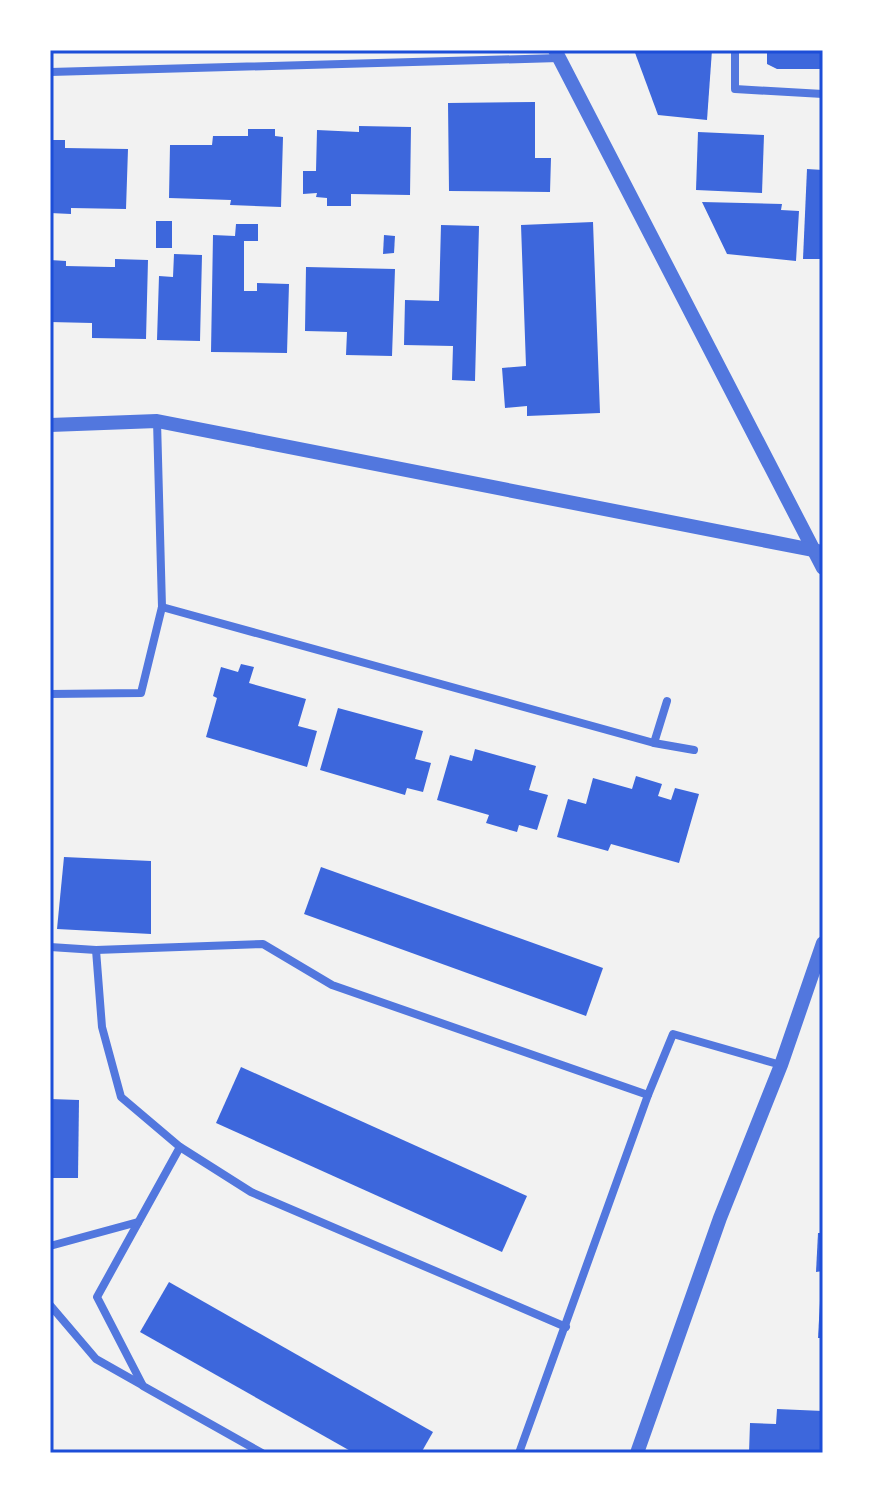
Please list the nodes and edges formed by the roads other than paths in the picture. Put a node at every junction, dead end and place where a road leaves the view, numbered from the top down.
1 (735, 50) edge
2 (557, 54) edge
3 (50, 72) edge
4 (823, 94) edge
5 (157, 421) junction
6 (50, 425) edge
7 (818, 550) edge
8 (823, 568) edge
9 (162, 607) junction
10 (50, 694) edge
11 (667, 701) dead end
12 (654, 743) junction
13 (694, 750) dead end
14 (823, 943) edge
15 (50, 947) edge
16 (96, 950) junction
17 (781, 1065) junction
18 (648, 1095) junction
19 (180, 1147) junction
20 (139, 1222) junction
21 (50, 1246) edge
22 (50, 1308) edge
23 (566, 1327) junction
24 (143, 1386) junction
25 (262, 1453) edge
26 (519, 1453) edge
27 (637, 1453) edge

1 - 4 street
2 - 3 street
2 - 7 street
5 - 6 street
5 - 7 street
5 - 9 street
7 - 8 street
9 - 10 street
9 - 12 street
11 - 12 street
12 - 13 street
14 - 17 street
15 - 16 street
16 - 18 street
16 - 19 street
17 - 18 street
17 - 27 street
18 - 23 street
19 - 20 street
19 - 23 street
20 - 21 street
20 - 24 street
22 - 24 street
23 - 26 street
24 - 25 street

